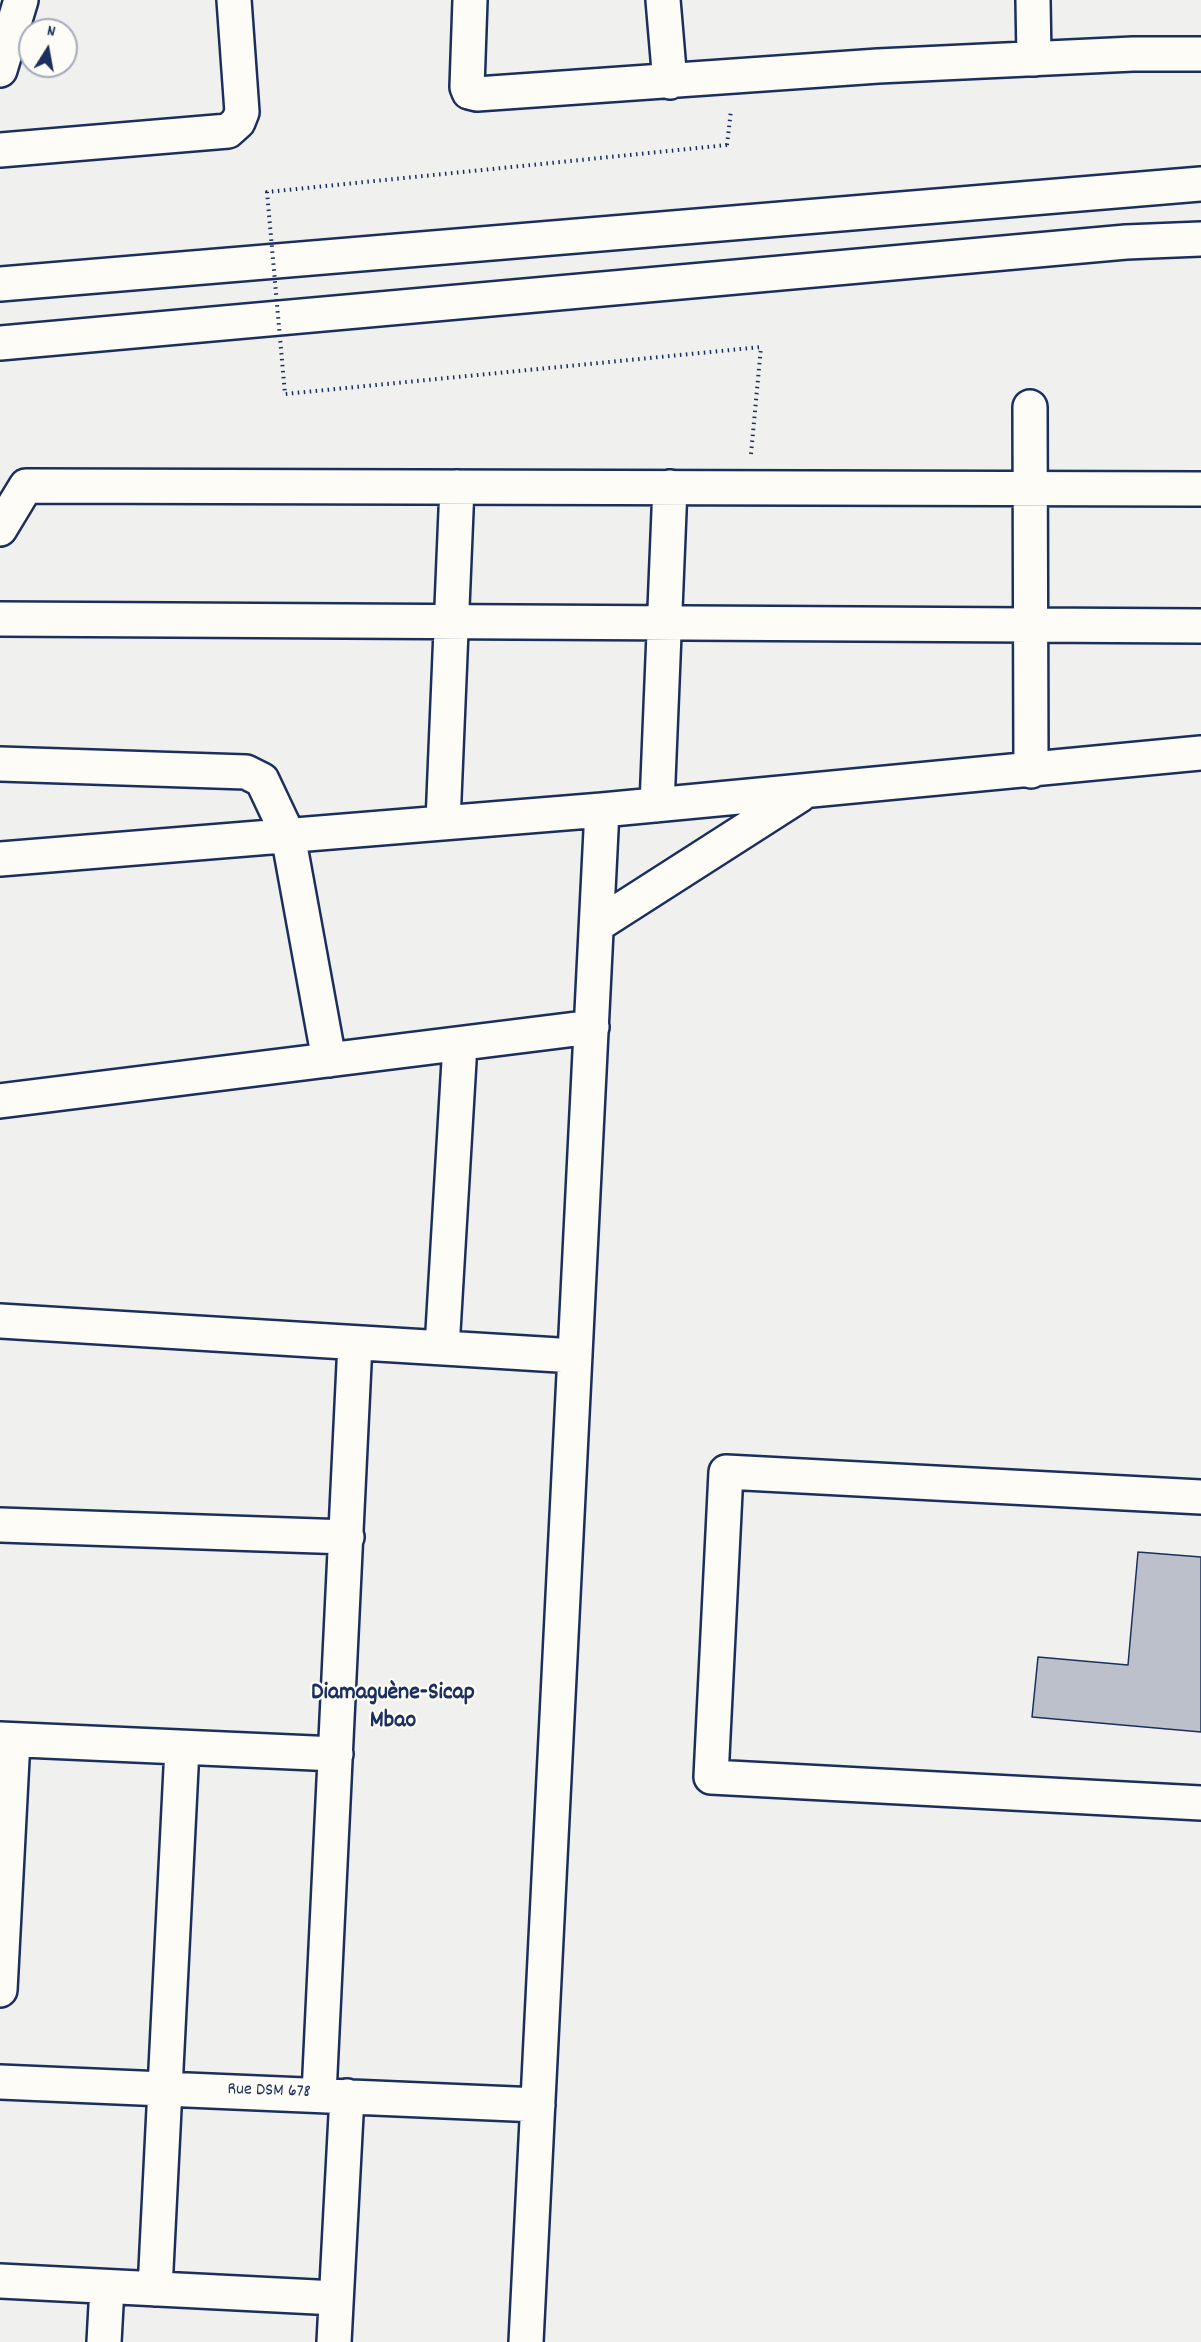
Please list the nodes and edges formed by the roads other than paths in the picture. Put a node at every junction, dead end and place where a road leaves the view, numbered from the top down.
1 (234, 0) edge
2 (470, 0) edge
3 (663, 0) edge
4 (1033, 0) edge
5 (12, 13) edge
6 (1201, 54) edge
7 (1034, 59) junction
8 (0, 70) edge
9 (670, 82) junction
10 (0, 150) edge
11 (1201, 184) edge
12 (1201, 239) edge
13 (0, 284) edge
14 (0, 343) edge
15 (1030, 407) dead end
16 (457, 487) junction
17 (670, 488) junction
18 (1030, 488) junction
19 (1201, 489) edge
20 (0, 529) edge
21 (0, 619) edge
22 (451, 621) junction
23 (665, 623) junction
24 (1032, 625) junction
25 (1201, 626) edge
26 (1201, 753) edge
27 (0, 764) edge
28 (1031, 771) junction
29 (806, 792) junction
30 (657, 805) junction
31 (603, 810) junction
32 (443, 822) junction
33 (288, 835) junction
34 (0, 859) edge
35 (597, 925) junction
36 (592, 1027) junction
37 (460, 1044) junction
38 (329, 1060) junction
39 (0, 1101) edge
40 (0, 1321) edge
41 (355, 1343) junction
42 (442, 1348) junction
43 (575, 1356) junction
44 (1201, 1497) edge
45 (0, 1525) edge
46 (347, 1537) junction
47 (6, 1739) edge
48 (182, 1748) junction
49 (336, 1754) junction
50 (1201, 1803) edge
51 (0, 1990) edge
52 (0, 2082) edge
53 (167, 2088) junction
54 (333, 2095) junction
55 (538, 2105) junction
56 (0, 2281) edge
57 (107, 2287) junction
58 (155, 2289) junction
59 (336, 2298) junction
60 (104, 2342) edge
61 (334, 2342) edge
62 (526, 2342) edge

1 - 10 main road
2 - 9 main road
3 - 9 main road
4 - 7 main road
5 - 8 main road
6 - 7 main road
7 - 9 main road
11 - 13 main road
12 - 14 main road
15 - 18 main road
16 - 17 main road
16 - 20 main road
16 - 22 main road
17 - 18 main road
17 - 23 main road
18 - 19 main road
18 - 24 main road
21 - 22 main road
22 - 23 main road
22 - 32 main road
23 - 24 main road
23 - 30 main road
24 - 25 main road
24 - 28 main road
26 - 28 main road
27 - 33 main road
28 - 29 main road
29 - 30 main road
29 - 35 main road
30 - 31 main road
31 - 32 main road
31 - 35 main road
32 - 33 main road
33 - 34 main road
33 - 38 main road
35 - 36 main road
36 - 37 main road
36 - 43 main road
37 - 38 main road
37 - 42 main road
38 - 39 main road
40 - 41 main road
41 - 42 main road
41 - 46 main road
42 - 43 main road
43 - 55 main road
44 - 50 main road
45 - 46 main road
46 - 49 main road
47 - 48 main road
47 - 51 main road
48 - 49 main road
48 - 53 main road
49 - 54 main road
52 - 53 main road, Rue DSM 678
53 - 54 main road, Rue DSM 678
53 - 58 main road
54 - 55 main road, Rue DSM 678
54 - 59 main road
55 - 62 main road
56 - 57 main road
57 - 58 main road
57 - 60 main road
58 - 59 main road
59 - 61 main road

